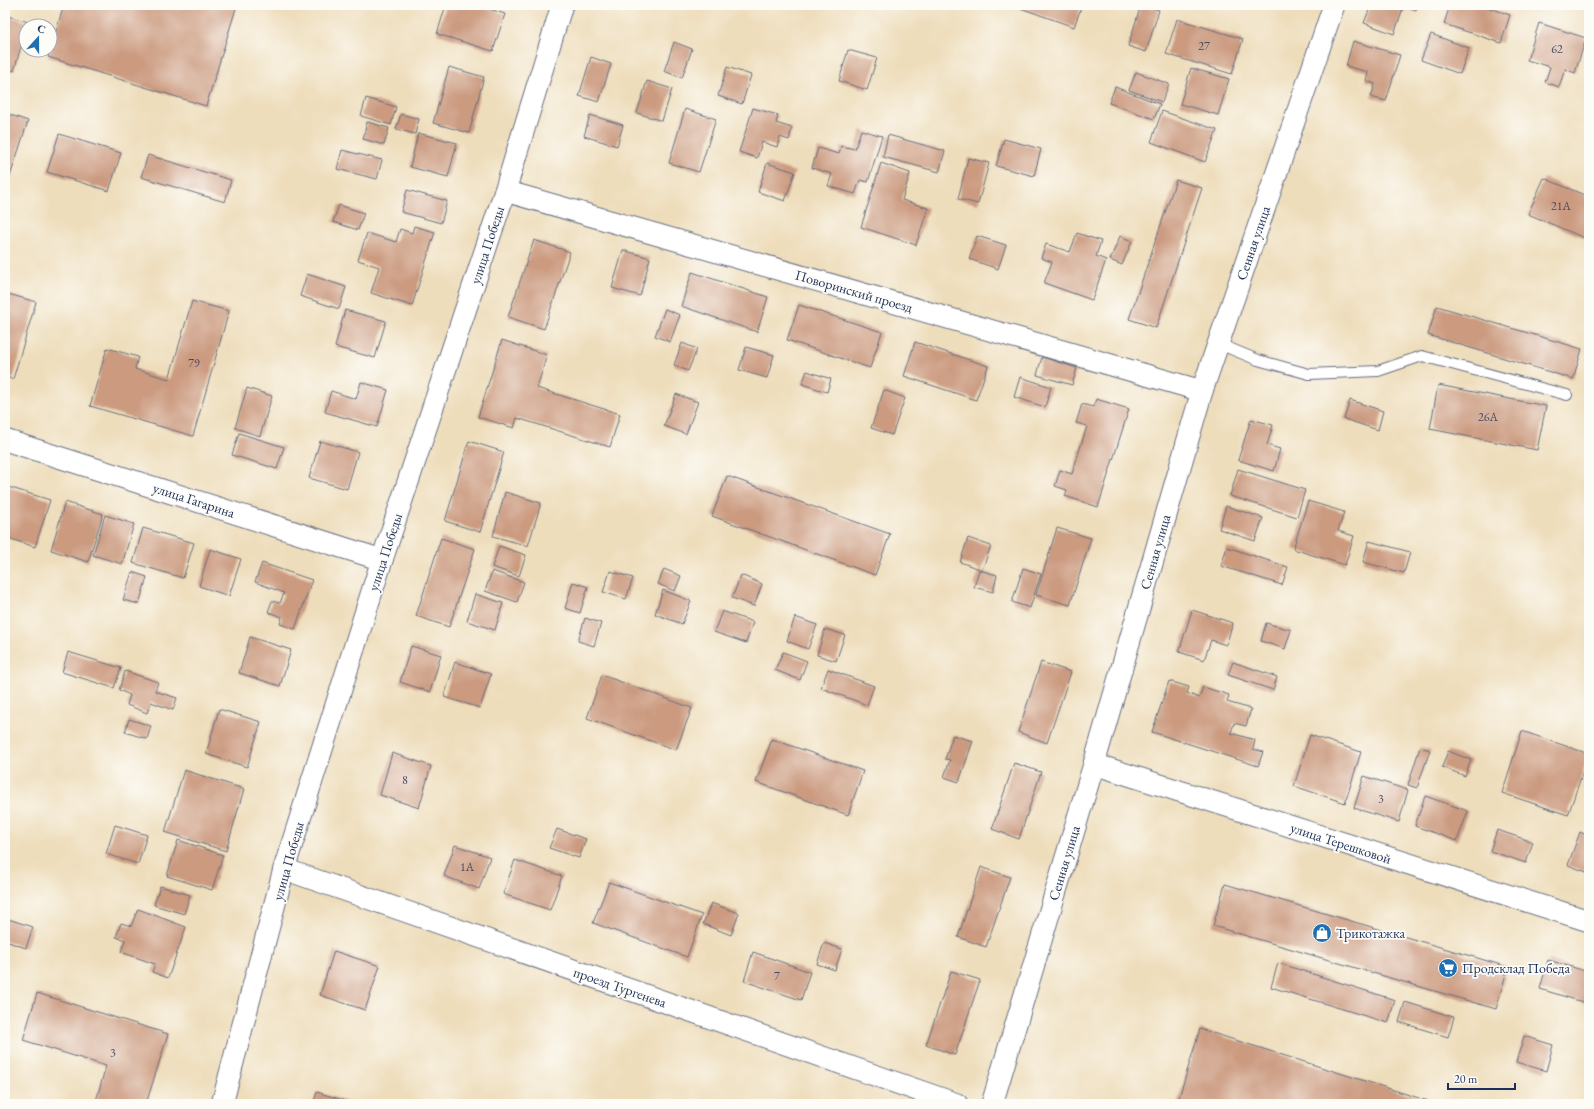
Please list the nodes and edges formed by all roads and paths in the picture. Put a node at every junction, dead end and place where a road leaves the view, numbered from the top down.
1 (562, 5) edge
2 (1334, 5) edge
3 (505, 191) junction
4 (1218, 344) junction
5 (1202, 391) junction
6 (1567, 395) dead end
7 (5, 440) edge
8 (382, 560) junction
9 (1094, 764) junction
10 (284, 870) junction
11 (1589, 922) edge
12 (222, 1104) edge
13 (956, 1104) edge
14 (992, 1104) edge

1 - 3 street, улица Победы
2 - 4 street, Сенная улица
3 - 5 street, Поворинский проезд
3 - 8 street, улица Победы
4 - 5 street, Сенная улица
4 - 6 lane
5 - 9 street, Сенная улица
7 - 8 street, улица Гагарина
8 - 10 street, улица Победы
9 - 11 street, улица Терешковой
9 - 14 street, Сенная улица
10 - 12 street, улица Победы
10 - 13 street, проезд Тургенева

